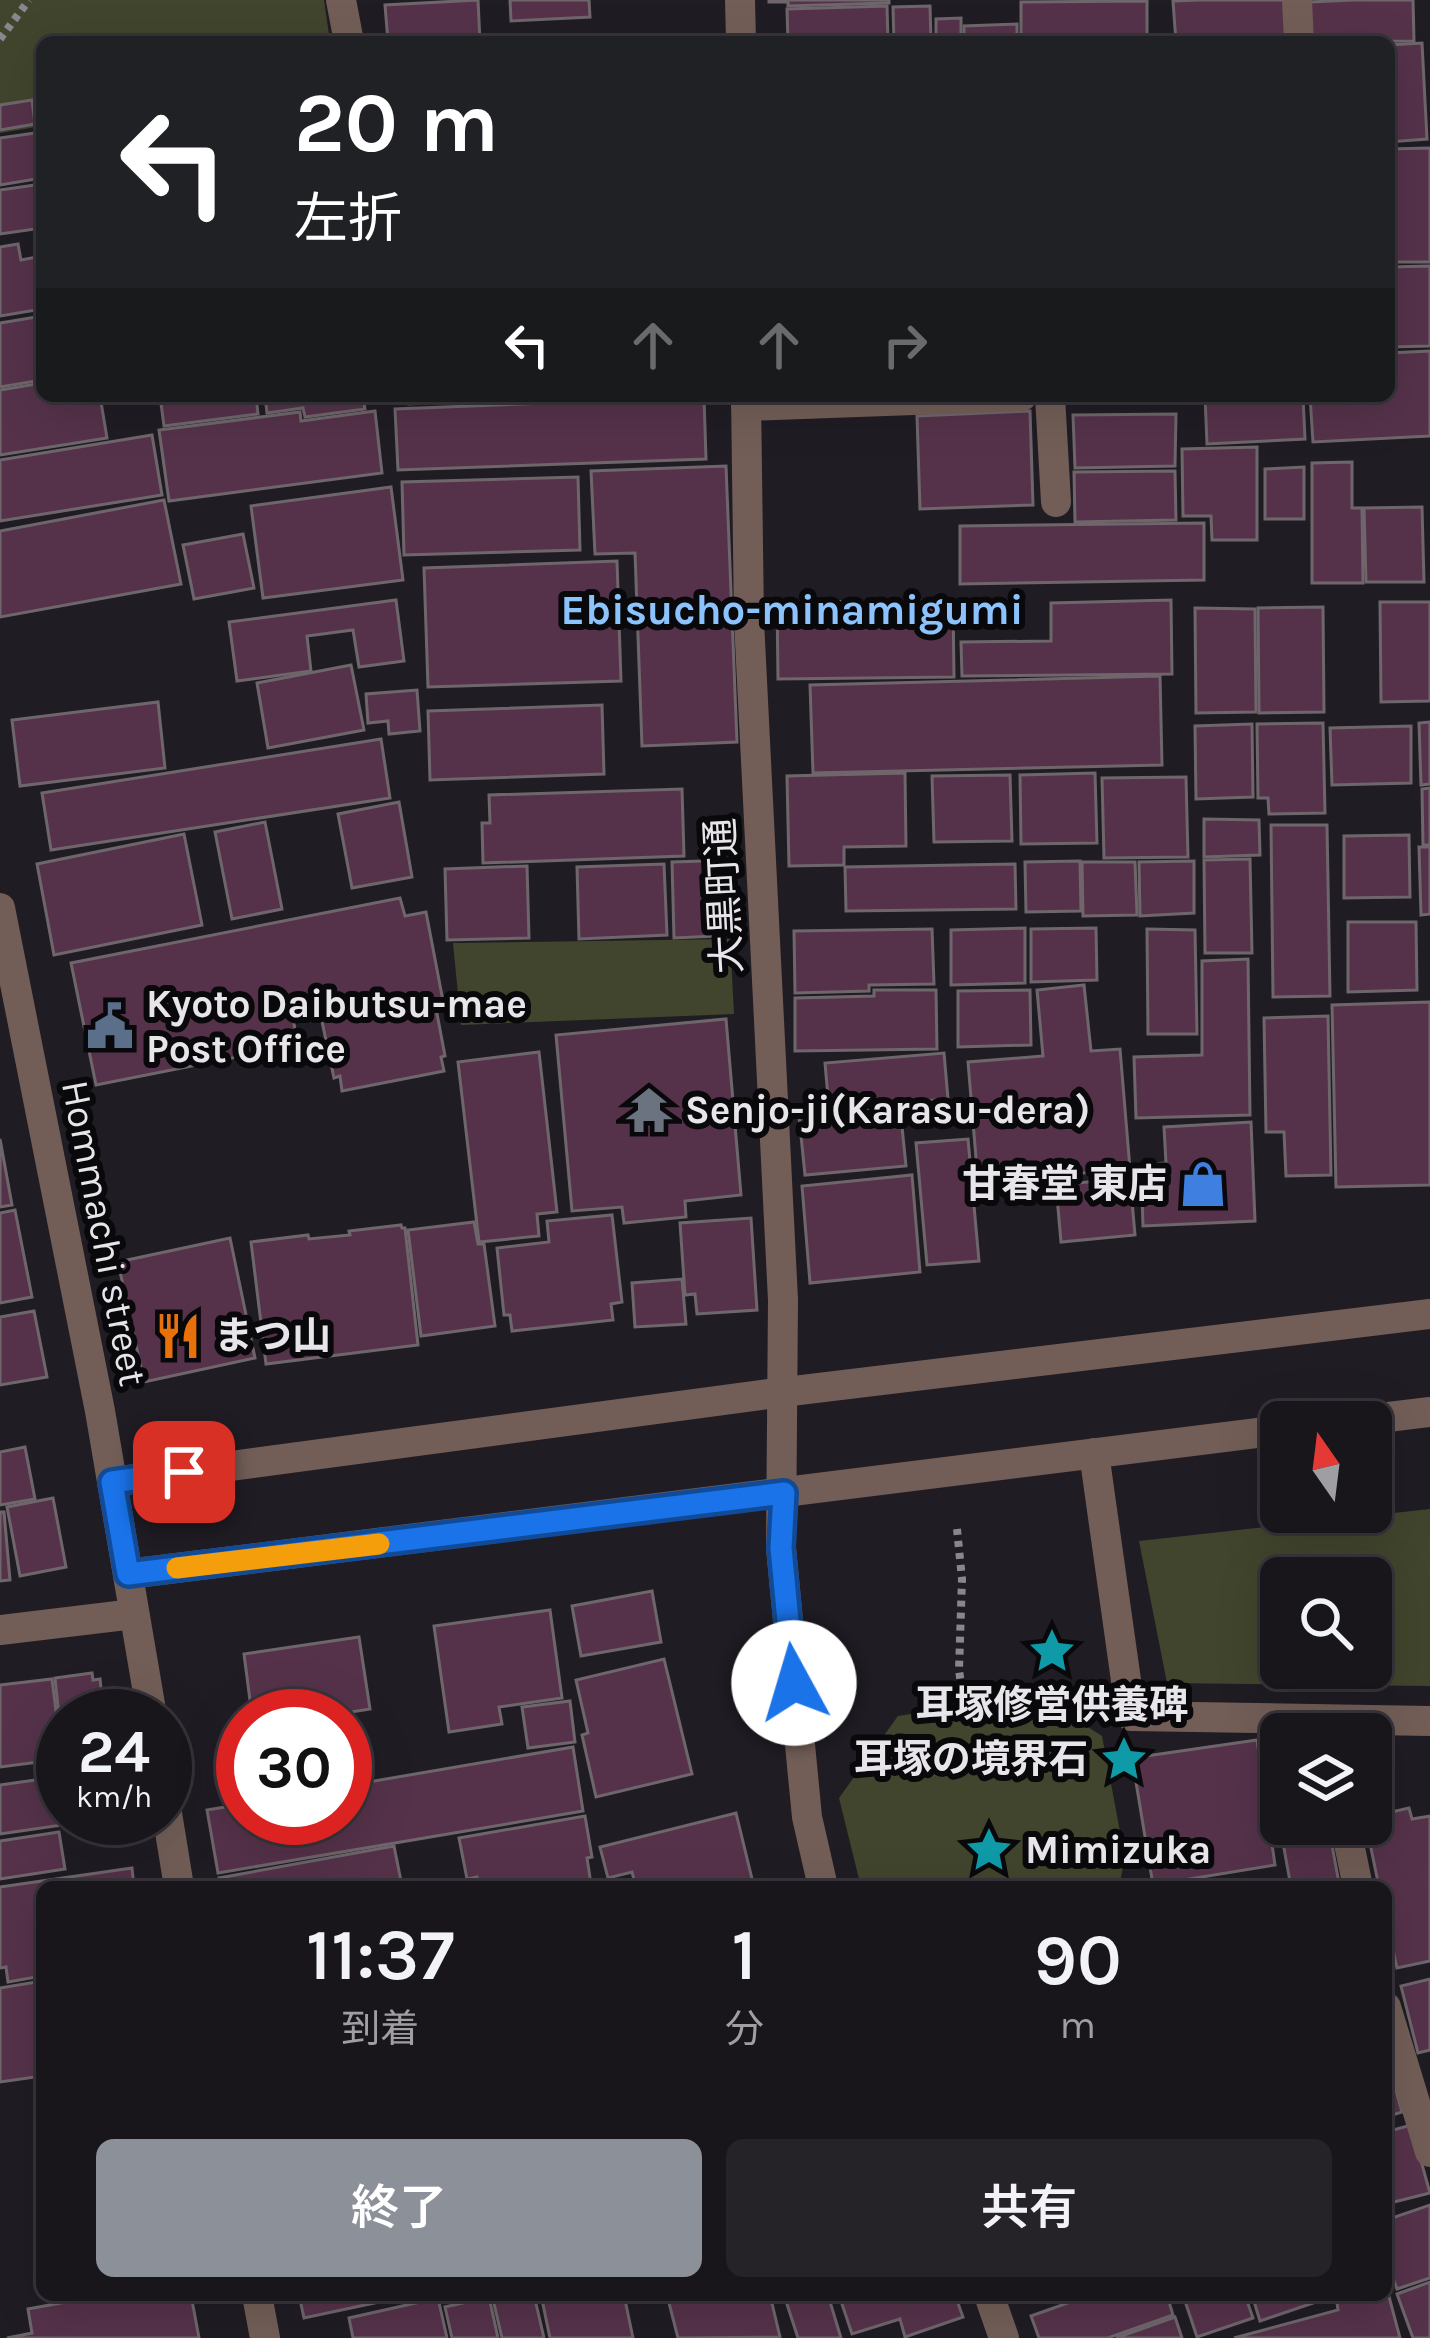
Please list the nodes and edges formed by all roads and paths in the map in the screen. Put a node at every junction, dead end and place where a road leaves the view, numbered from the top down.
1 (29, 0) edge
2 (341, 0) edge
3 (740, 0) edge
4 (1297, 0) edge
5 (348, 36) edge
6 (741, 36) edge
7 (1299, 36) edge
8 (0, 39) edge
9 (746, 402) edge
10 (1050, 402) edge
11 (1056, 502) dead end
12 (0, 908) edge
13 (1430, 1314) edge
14 (784, 1392) junction
15 (1430, 1412) edge
16 (1392, 1417) edge
17 (1260, 1433) edge
18 (1094, 1454) junction
19 (112, 1482) junction
20 (784, 1493) junction
21 (957, 1529) dead end
22 (128, 1574) junction
23 (134, 1614) junction
24 (0, 1630) edge
25 (147, 1689) edge
26 (964, 1698) dead end
27 (1430, 1721) edge
28 (1260, 1723) edge
29 (1392, 1723) edge
30 (172, 1845) edge
31 (1349, 1845) edge
32 (177, 1881) edge
33 (822, 1881) edge
34 (1357, 1881) edge
35 (1392, 2027) edge
36 (1430, 2152) edge
37 (257, 2301) edge
38 (991, 2301) edge
39 (265, 2338) edge
40 (1004, 2338) edge

1 - 8 path
2 - 5 street
3 - 6 street
4 - 7 street
9 - 14 street, 大黒町通
10 - 11 street
12 - 19 street, Hommachi street
13 - 14 street
14 - 19 street
14 - 20 street, 大黒町通
15 - 16 street
17 - 18 street
18 - 20 street
18 - 28 street
19 - 22 street, Hommachi street
20 - 22 street
20 - 33 street, 大黒町通
21 - 26 path
22 - 23 street, Hommachi street
23 - 24 street
23 - 25 street, Hommachi street
27 - 29 street
30 - 32 street
31 - 34 street
35 - 36 street
37 - 39 street
38 - 40 street

